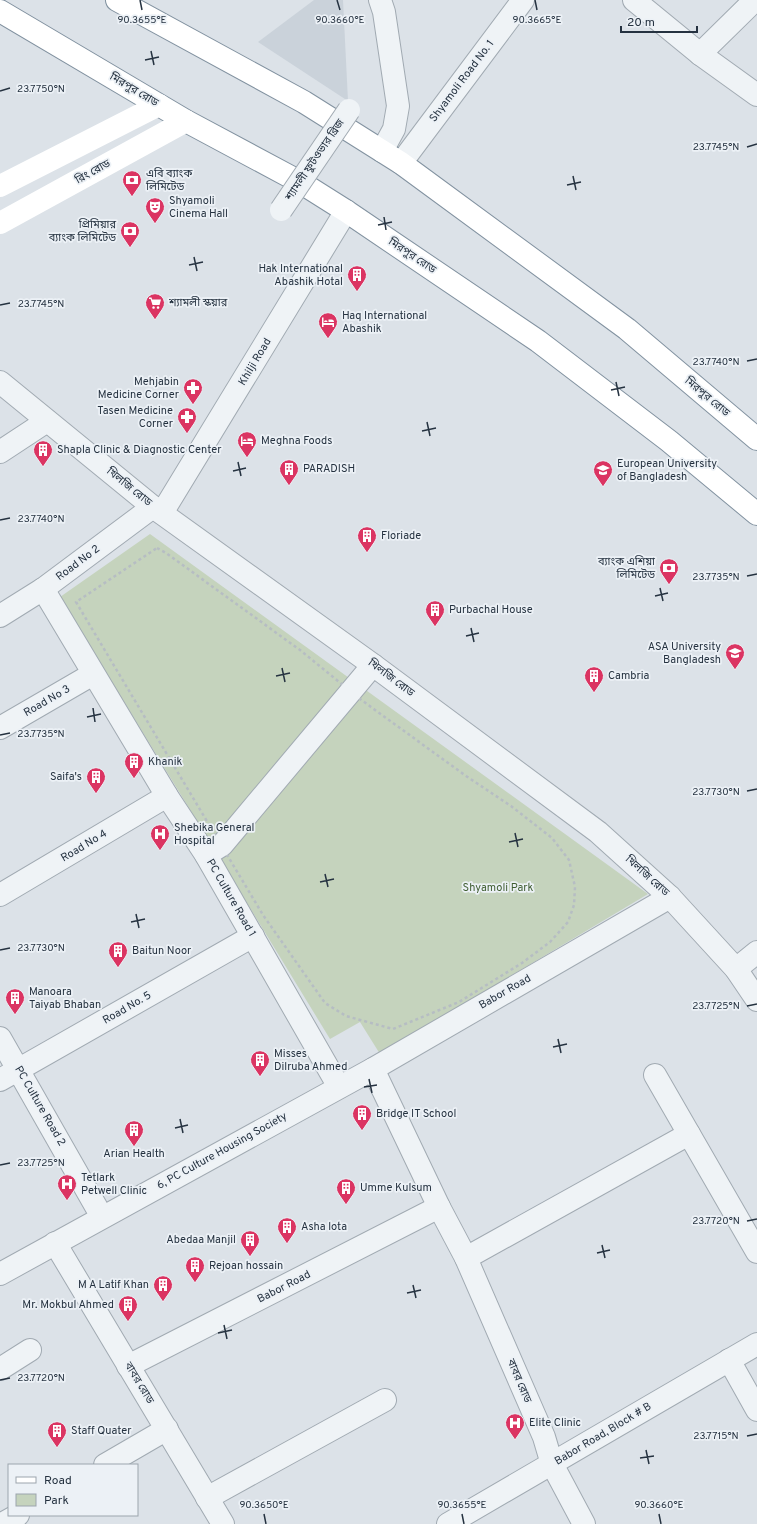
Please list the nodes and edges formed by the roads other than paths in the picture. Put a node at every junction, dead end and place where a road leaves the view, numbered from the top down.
1 (117, 0) edge
2 (380, 0) edge
3 (523, 0) edge
4 (634, 0) edge
5 (755, 0) edge
6 (0, 11) edge
7 (700, 54) junction
8 (757, 95) edge
9 (159, 105) junction
10 (349, 110) dead end
11 (186, 121) junction
12 (382, 152) junction
13 (401, 163) junction
14 (300, 182) junction
15 (0, 186) edge
16 (281, 210) dead end
17 (346, 211) junction
18 (0, 223) edge
19 (0, 382) edge
20 (47, 421) junction
21 (757, 439) edge
22 (0, 452) edge
23 (158, 510) junction
24 (757, 514) edge
25 (43, 589) junction
26 (0, 616) edge
27 (373, 665) junction
28 (93, 674) junction
29 (0, 728) edge
30 (167, 796) junction
31 (214, 850) junction
32 (0, 895) edge
33 (670, 897) junction
34 (253, 936) junction
35 (757, 952) edge
36 (736, 969) junction
37 (757, 1000) edge
38 (0, 1038) edge
39 (19, 1069) junction
40 (373, 1069) junction
41 (655, 1075) dead end
42 (0, 1080) edge
43 (339, 1087) junction
44 (689, 1134) junction
45 (439, 1207) junction
46 (102, 1217) junction
47 (55, 1243) junction
48 (757, 1252) edge
49 (466, 1258) junction
50 (0, 1274) edge
51 (757, 1344) edge
52 (30, 1350) dead end
53 (729, 1360) junction
54 (128, 1366) junction
55 (0, 1369) edge
56 (385, 1400) dead end
57 (757, 1410) edge
58 (167, 1429) junction
59 (107, 1464) edge
60 (552, 1464) junction
61 (207, 1498) junction
62 (16, 1516) edge
63 (2, 1524) edge
64 (223, 1524) edge
65 (448, 1524) edge
66 (584, 1524) edge

1 - 12 main road, মিরপুর রোড
2 - 12 street
3 - 13 street, Shyamoli Road No. 1
4 - 7 street
5 - 7 street
6 - 9 main road, মিরপুর রোড
7 - 8 street
9 - 11 main road, মিরপুর রোড
9 - 15 main road
10 - 14 street, শ্যামলী ফুটওভার ব্রিজ, bridge
11 - 14 main road, মিরপুর রোড
11 - 18 main road, রিং রোড
12 - 13 main road, মিরপুর রোড
13 - 21 main road, মিরপুর রোড
14 - 16 street, শ্যামলী ফুটওভার ব্রিজ, bridge
14 - 17 main road, মিরপুর রোড
17 - 23 street, Khilji Road
17 - 24 main road, মিরপুর রোড
19 - 20 street, খিলজি রোড
20 - 22 street
20 - 23 street, খিলজি রোড
23 - 25 street, Road No 2
23 - 27 street, খিলজি রোড
25 - 26 street, Road No 2
25 - 28 street, PC Culture Road 1
27 - 31 street
27 - 33 street, খিলজি রোড
28 - 29 street, Road No 3
28 - 30 street, PC Culture Road 1
30 - 31 street, PC Culture Road 1
30 - 32 street, Road No 4
31 - 34 street, PC Culture Road 1
33 - 36 street, খিলজি রোড
33 - 40 street, Babor Road
34 - 39 street, Road No. 5
34 - 43 street, PC Culture Road 1
35 - 36 street
36 - 37 street, খিলজি রোড
38 - 39 street, PC Culture Road 2
39 - 42 street, Road No. 5
39 - 46 street, PC Culture Road 2
40 - 43 street, Babor Road
40 - 45 street, বাবর রোড
41 - 44 street
43 - 46 street, 6, PC Culture Housing Society
44 - 48 street
44 - 49 street
45 - 49 street, বাবর রোড
45 - 54 street, Babor Road
46 - 47 street, 6, PC Culture Housing Society
47 - 50 street, 6, PC Culture Housing Society
47 - 54 street, বাবর রোড
49 - 60 street, বাবর রোড
51 - 53 street, Babor Road, Block # B
52 - 55 street
53 - 57 street
53 - 60 street, Babor Road, Block # B
54 - 58 street, বাবর রোড
56 - 61 street
58 - 59 street
58 - 61 street, বাবর রোড
60 - 65 street, Babor Road, Block # B
60 - 66 street, বাবর রোড
61 - 64 street, বাবর রোড
62 - 63 street

